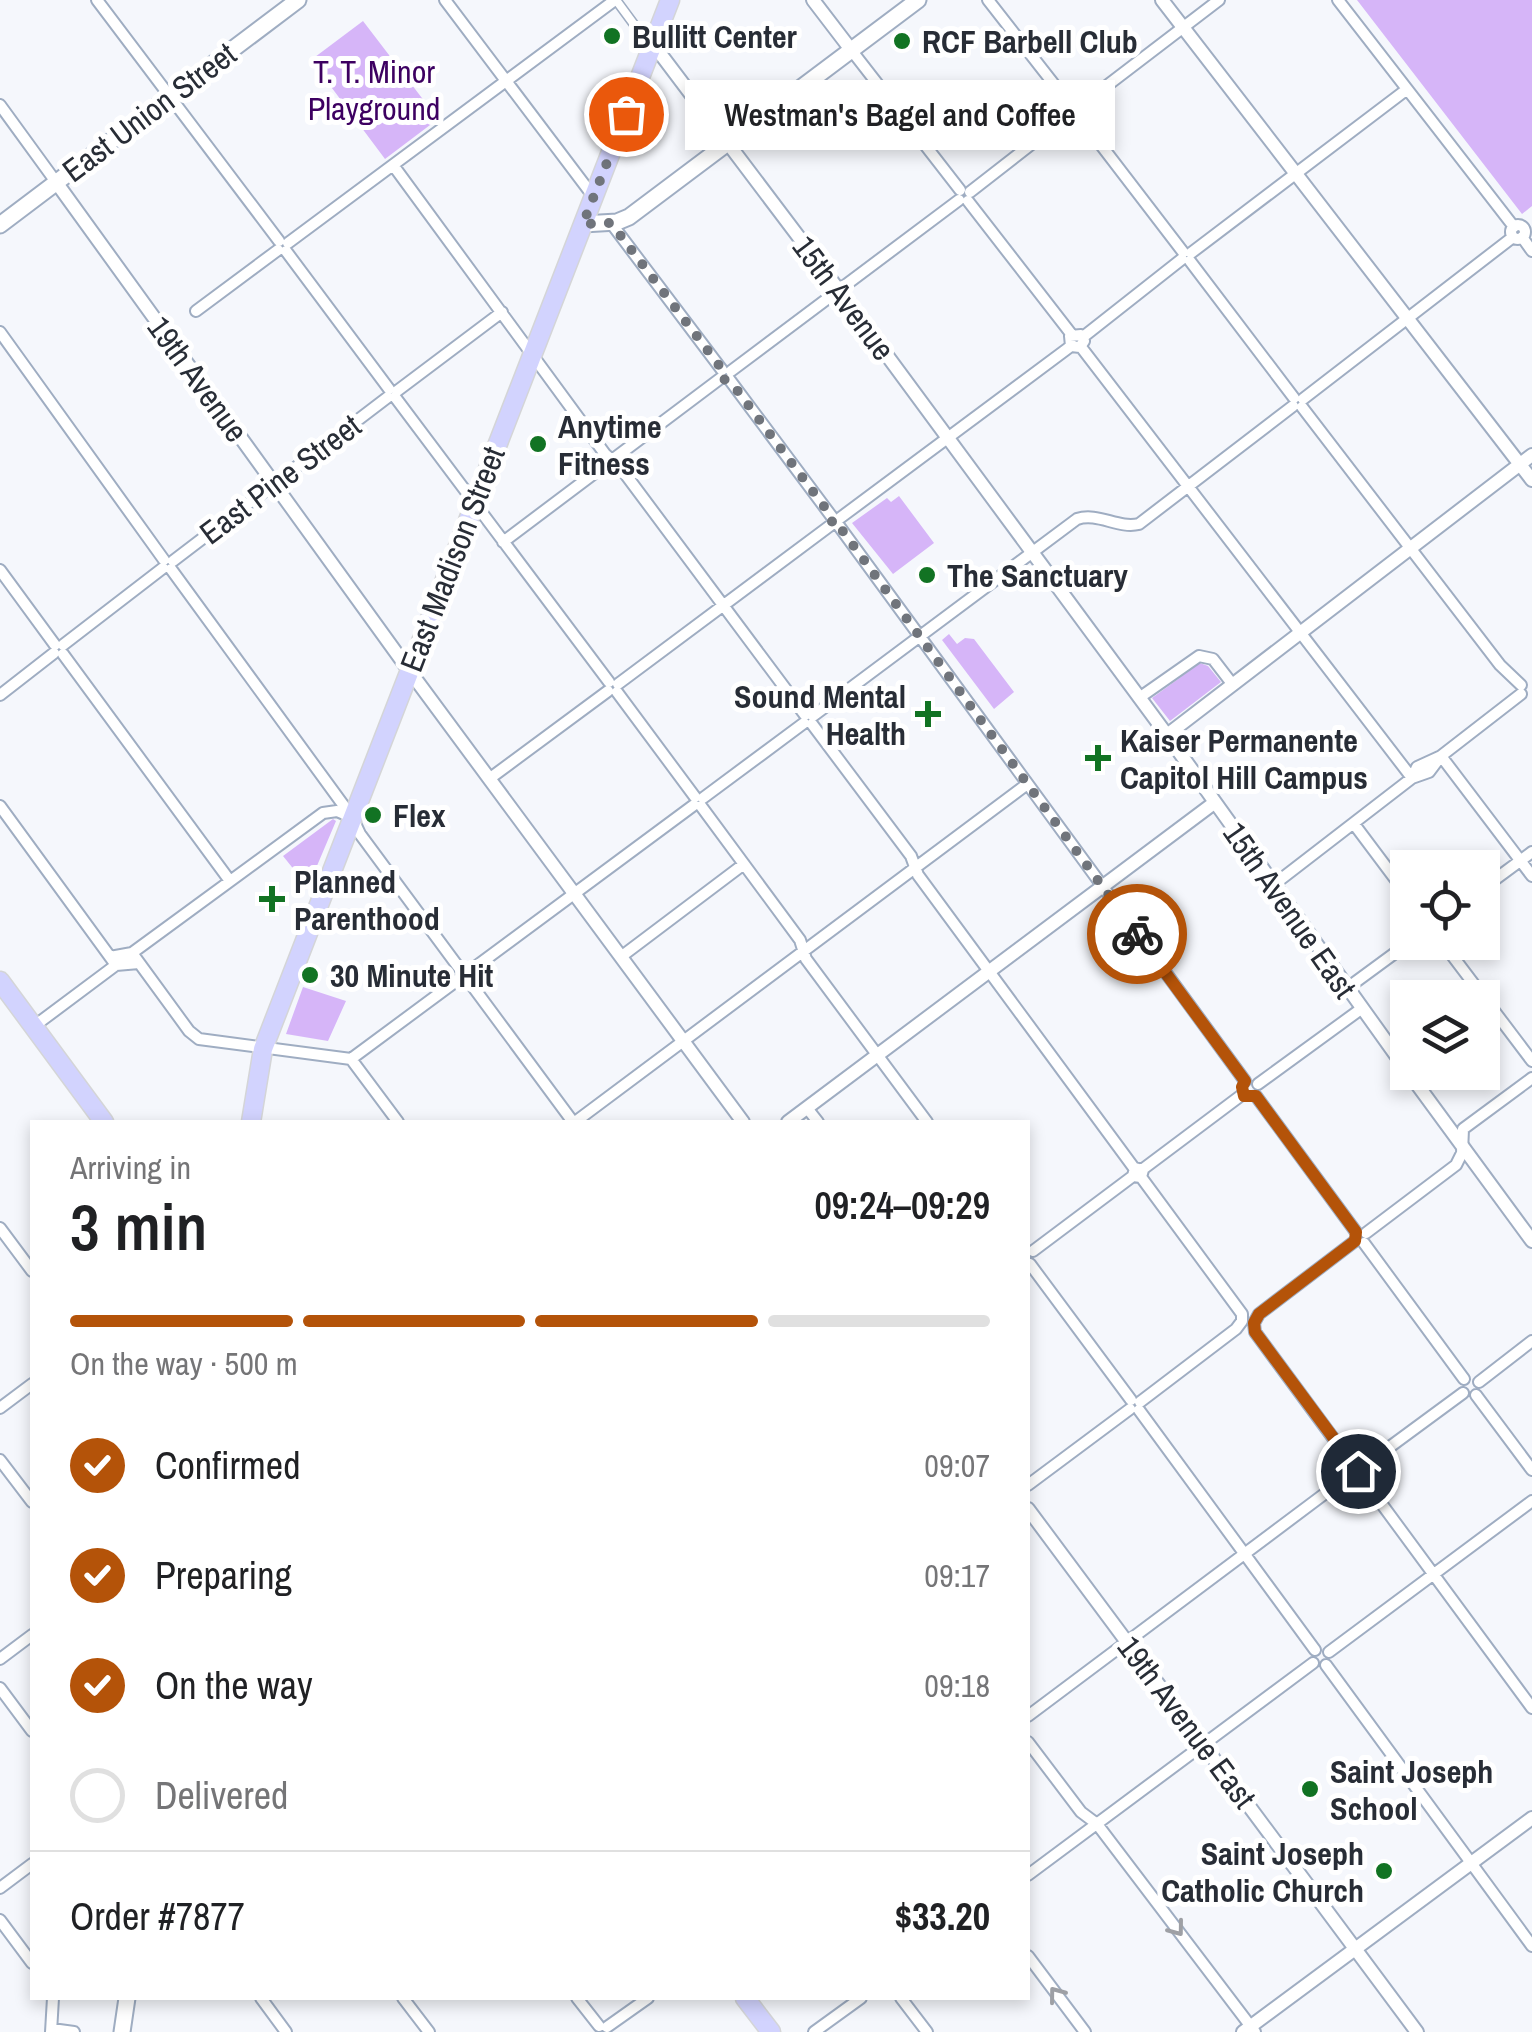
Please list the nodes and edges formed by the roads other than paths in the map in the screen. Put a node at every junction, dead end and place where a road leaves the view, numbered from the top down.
1 (97, 0) edge
2 (298, 0) edge
3 (445, 0) edge
4 (615, 0) edge
5 (670, 0) edge
6 (813, 0) edge
7 (918, 0) edge
8 (988, 0) edge
9 (1162, 0) edge
10 (1219, 0) edge
11 (1338, 0) edge
12 (275, 7) edge
13 (1184, 28) junction
14 (648, 41) junction
15 (852, 51) junction
16 (506, 80) junction
17 (1406, 90) junction
18 (169, 96) junction
19 (0, 105) edge
20 (1074, 110) junction
21 (728, 144) junction
22 (393, 165) junction
23 (1296, 173) junction
24 (56, 182) junction
25 (964, 195) junction
26 (593, 196) junction
27 (611, 223) junction
28 (583, 224) junction
29 (0, 225) edge
30 (1521, 230) edge
31 (283, 246) junction
32 (1532, 251) edge
33 (1187, 256) junction
34 (838, 289) junction
35 (196, 311) dead end
36 (502, 312) junction
37 (1408, 318) junction
38 (0, 332) edge
39 (1077, 341) junction
40 (532, 352) junction
41 (726, 374) junction
42 (392, 393) junction
43 (1298, 402) junction
44 (948, 438) junction
45 (1532, 454) edge
46 (612, 460) junction
47 (1520, 464) junction
48 (1532, 480) edge
49 (274, 483) junction
50 (1188, 487) junction
51 (474, 501) junction
52 (836, 522) junction
53 (503, 542) junction
54 (1410, 548) junction
55 (1032, 553) junction
56 (168, 565) junction
57 (0, 570) edge
58 (722, 606) junction
59 (1300, 633) junction
60 (920, 636) junction
61 (59, 649) junction
62 (409, 671) junction
63 (1233, 685) junction
64 (613, 687) junction
65 (1527, 690) edge
66 (0, 695) edge
67 (1139, 698) junction
68 (809, 720) junction
69 (1167, 736) junction
70 (1441, 756) junction
71 (1412, 778) junction
72 (490, 779) junction
73 (326, 782) junction
74 (1026, 785) junction
75 (698, 802) junction
76 (327, 804) junction
77 (1214, 804) junction
78 (0, 806) edge
79 (346, 810) junction
80 (311, 821) junction
81 (1354, 824) junction
82 (1532, 852) edge
83 (1521, 861) junction
84 (744, 864) junction
85 (916, 868) junction
86 (1390, 872) edge
87 (1500, 876) edge
88 (1532, 876) edge
89 (230, 881) junction
90 (1272, 886) junction
91 (1102, 888) junction
92 (575, 892) junction
93 (804, 951) junction
94 (622, 956) junction
95 (1390, 957) edge
96 (136, 958) junction
97 (1456, 960) edge
98 (113, 961) junction
99 (990, 972) junction
100 (464, 976) junction
101 (0, 981) edge
102 (1346, 989) junction
103 (1361, 1009) junction
104 (33, 1027) junction
105 (684, 1040) junction
106 (1390, 1048) edge
107 (263, 1049) junction
108 (878, 1056) junction
109 (352, 1059) junction
110 (1532, 1061) edge
111 (1532, 1078) edge
112 (1245, 1081) junction
113 (1258, 1084) junction
114 (1421, 1090) edge
115 (1243, 1094) junction
116 (1256, 1096) junction
117 (807, 1108) junction
118 (103, 1120) edge
119 (251, 1120) edge
120 (397, 1120) edge
121 (572, 1120) edge
122 (577, 1120) edge
123 (742, 1120) edge
124 (791, 1120) edge
125 (816, 1120) edge
126 (926, 1120) edge
127 (1462, 1146) junction
128 (1138, 1173) junction
129 (0, 1228) edge
130 (1361, 1237) junction
131 (1532, 1241) edge
132 (1030, 1257) edge
133 (30, 1268) edge
134 (1248, 1322) junction
135 (1532, 1342) edge
136 (1464, 1379) junction
137 (1479, 1382) junction
138 (30, 1386) edge
139 (1463, 1392) junction
140 (1476, 1394) junction
141 (1135, 1405) junction
142 (0, 1408) edge
143 (0, 1460) edge
144 (1532, 1470) edge
145 (1358, 1471) junction
146 (1030, 1484) edge
147 (1327, 1492) dead end
148 (30, 1499) edge
149 (1532, 1502) edge
150 (1030, 1512) edge
151 (1244, 1554) junction
152 (1434, 1574) junction
153 (30, 1636) edge
154 (1126, 1642) junction
155 (1315, 1650) junction
156 (1329, 1652) junction
157 (0, 1658) edge
158 (1313, 1663) junction
159 (1326, 1665) junction
160 (0, 1688) edge
161 (1532, 1708) edge
162 (1030, 1714) edge
163 (30, 1728) edge
164 (1203, 1744) junction
165 (1030, 1745) edge
166 (1532, 1818) edge
167 (1097, 1824) junction
168 (1471, 1863) junction
169 (30, 1866) edge
170 (1030, 1873) edge
171 (0, 1888) edge
172 (0, 1920) edge
173 (1532, 1946) edge
174 (1356, 1948) junction
175 (1030, 1959) edge
176 (30, 1960) edge
177 (54, 2000) edge
178 (127, 2000) edge
179 (262, 2000) edge
180 (404, 2000) edge
181 (580, 2000) edge
182 (645, 2000) edge
183 (747, 2000) edge
184 (858, 2000) edge
185 (903, 2000) edge
186 (603, 2029) edge
187 (52, 2030) edge
188 (1250, 2030) edge
189 (74, 2032) edge
190 (122, 2032) edge
191 (286, 2032) edge
192 (428, 2032) edge
193 (771, 2032) edge
194 (814, 2032) edge
195 (927, 2032) edge
196 (1085, 2032) edge
197 (1417, 2032) edge

1 - 18 street
2 - 12 main road, East Union Street
3 - 16 street
4 - 14 street, 15th Avenue
4 - 16 street
5 - 14 main road, East Madison Street
6 - 15 street
7 - 15 main road
8 - 20 street
9 - 13 street
10 - 13 street
11 - 17 street
12 - 18 main road, East Union Street
13 - 20 street
13 - 23 street
14 - 21 street, 15th Avenue
14 - 26 main road, East Madison Street
15 - 21 main road
15 - 25 street
16 - 22 street
16 - 26 street
17 - 23 street
17 - 30 street
18 - 24 main road, East Union Street
18 - 31 street
19 - 24 street, 19th Avenue
20 - 25 street
20 - 33 street
21 - 27 main road
21 - 34 street, 15th Avenue
22 - 31 street
22 - 36 street
23 - 33 street
23 - 37 street
24 - 29 main road, East Union Street
24 - 49 street, 19th Avenue
25 - 34 street
25 - 39 street
26 - 28 main road, East Madison Street
27 - 28 main road
27 - 41 street
28 - 40 main road, East Madison Street
30 - 32 street
30 - 37 street
31 - 35 street
31 - 42 street
33 - 39 street
33 - 43 street
34 - 41 street
34 - 44 street, 15th Avenue
36 - 40 street
36 - 42 street, East Pine Street
37 - 43 street
37 - 47 street
38 - 56 street
39 - 44 street
39 - 50 street
40 - 46 street
40 - 51 main road, East Madison Street
41 - 46 street
41 - 52 street
42 - 49 street, East Pine Street
42 - 51 street
43 - 50 street
43 - 54 street
44 - 52 street
44 - 55 street, 15th Avenue
45 - 47 street
46 - 53 street
46 - 58 street
47 - 48 street
47 - 54 street
49 - 56 street, East Pine Street
49 - 62 street, 19th Avenue
50 - 55 street
50 - 59 street
51 - 53 street
51 - 62 main road, East Madison Street
52 - 58 street
52 - 60 street
53 - 64 street
54 - 59 street
54 - 65 street
55 - 60 street
55 - 67 street, 15th Avenue East
56 - 61 street, East Pine Street
56 - 73 street
57 - 61 street
58 - 64 street
58 - 68 street
59 - 63 street
59 - 71 street
60 - 68 street
60 - 74 street
61 - 66 street, East Pine Street
61 - 89 street
62 - 72 street, 19th Avenue
62 - 79 main road, East Madison Street
63 - 67 street
63 - 69 street
64 - 72 street
64 - 75 street
65 - 70 street
67 - 69 street, 15th Avenue East
68 - 75 street
68 - 85 street
69 - 77 street, 15th Avenue East
70 - 71 street
70 - 83 street
71 - 81 street
72 - 92 street, 19th Avenue
73 - 76 street
73 - 79 street
74 - 85 street
74 - 91 street
75 - 84 street
75 - 92 street
76 - 79 street
76 - 80 street
77 - 90 street, 15th Avenue East
77 - 91 street
78 - 98 street
79 - 80 street
79 - 100 street
79 - 107 main road, East Madison Street
80 - 89 street
81 - 86 street
81 - 90 street
82 - 83 street
83 - 87 street
83 - 88 street
84 - 93 street
84 - 94 street
85 - 93 street
85 - 99 street
89 - 96 street
90 - 102 street, 15th Avenue East
91 - 99 street
91 - 112 street
92 - 94 street
92 - 100 street
93 - 105 street
93 - 108 street
94 - 105 street
95 - 102 street
96 - 98 street
96 - 107 street
97 - 110 street
98 - 104 street
99 - 108 street
99 - 128 street
100 - 109 street
100 - 121 street
101 - 104 main road
102 - 103 street, 15th Avenue East
103 - 106 street, 15th Avenue East
103 - 113 street
104 - 118 main road
105 - 122 street
105 - 123 street
107 - 109 street
107 - 119 main road, East Madison Street
108 - 117 street
108 - 126 street
109 - 120 street
111 - 127 street
112 - 113 street
112 - 115 street
113 - 116 street
114 - 127 street, 15th Avenue East
115 - 116 street
115 - 128 street
116 - 130 street
117 - 124 street
117 - 125 street
127 - 130 street
127 - 131 street, 15th Avenue East
128 - 132 street
128 - 134 street
129 - 133 street
130 - 134 street
130 - 136 street
132 - 141 street
134 - 141 street
134 - 145 street
135 - 137 street
136 - 137 street
136 - 139 street
137 - 140 street
138 - 142 street
139 - 140 street
139 - 145 street
140 - 144 street
141 - 146 street
141 - 151 street
143 - 148 street
145 - 152 street
147 - 151 street
149 - 152 street
150 - 154 street, 19th Avenue East
151 - 154 street
151 - 155 street
152 - 156 street
152 - 161 street
153 - 157 street
154 - 162 street
154 - 164 street, 19th Avenue East
155 - 156 street
155 - 158 street
156 - 159 street
158 - 159 street
158 - 164 street
159 - 168 street
160 - 163 street
164 - 167 street
164 - 174 street, 19th Avenue East
165 - 167 street
166 - 168 street
167 - 170 street
167 -> 188 street
168 - 173 street
168 - 174 street
169 - 171 street
172 - 176 street
174 - 188 street
174 - 197 street, 19th Avenue East
196 -> 175 street
177 - 187 street
178 - 190 main road
179 - 191 street
180 - 192 street
181 - 186 street
182 - 186 street
183 - 193 main road
184 - 194 street
185 - 195 street
187 - 189 street

